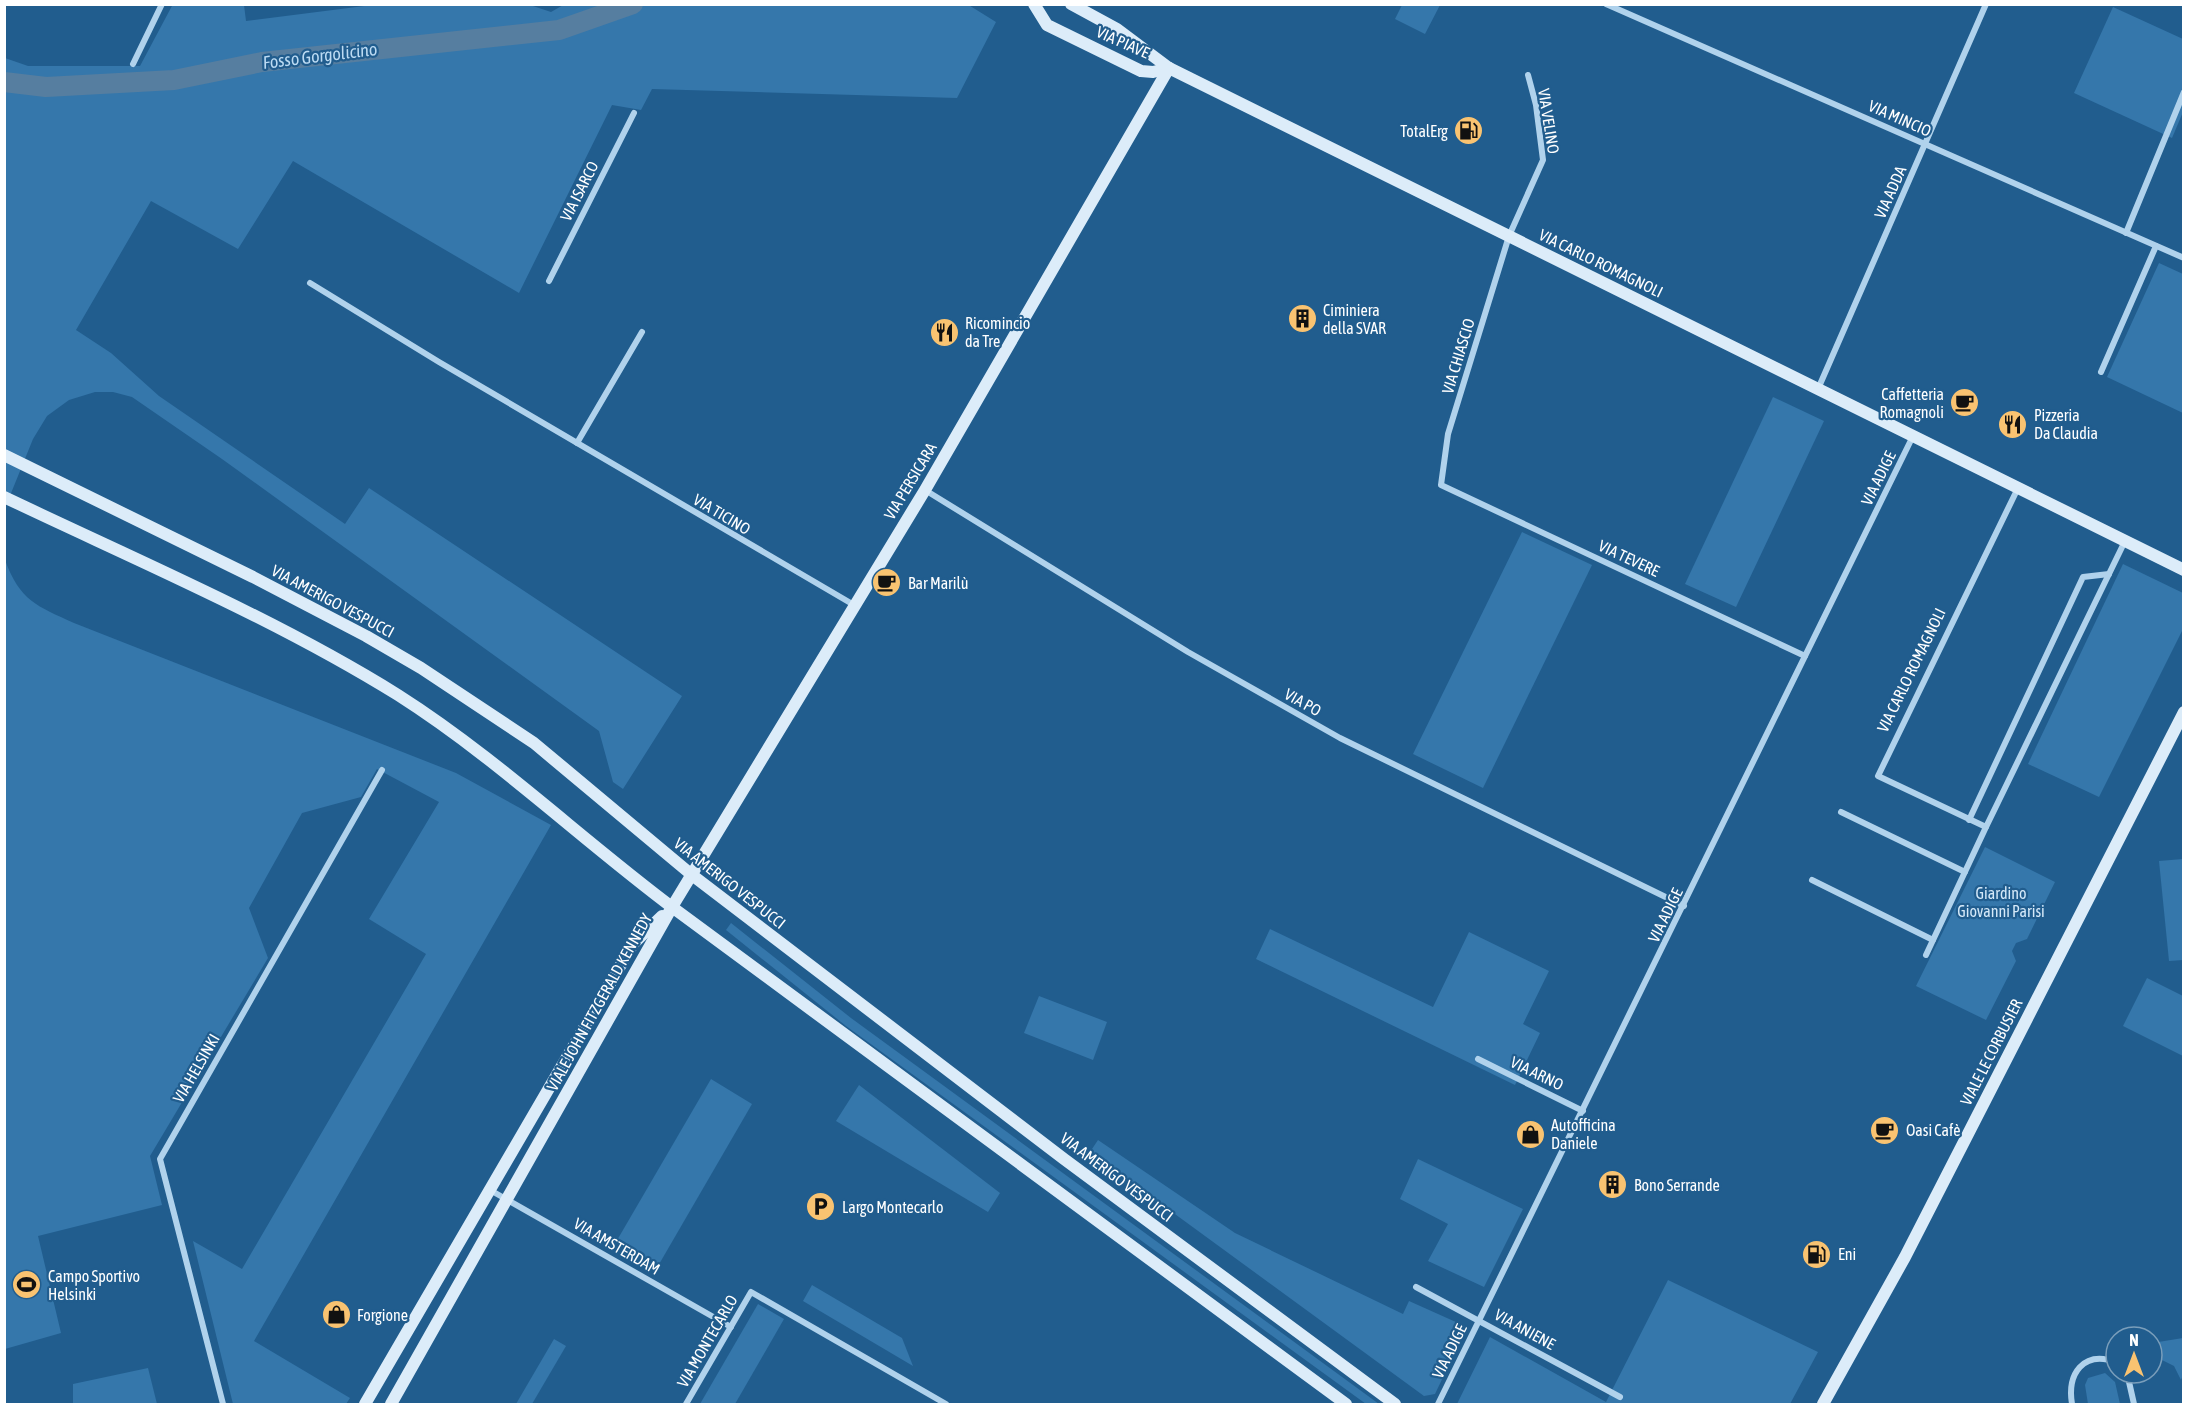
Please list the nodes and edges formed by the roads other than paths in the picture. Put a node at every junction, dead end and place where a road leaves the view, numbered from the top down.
1 (162, 4) edge
2 (1034, 4) edge
3 (1071, 4) edge
4 (1606, 4) edge
5 (1986, 4) edge
6 (133, 64) dead end
7 (1169, 68) junction
8 (1528, 75) dead end
9 (2184, 92) edge
10 (634, 113) dead end
11 (1925, 144) junction
12 (2126, 233) junction
13 (1509, 236) junction
14 (2156, 246) junction
15 (2184, 258) edge
16 (549, 281) dead end
17 (310, 283) dead end
18 (642, 332) dead end
19 (2101, 372) dead end
20 (1818, 390) junction
21 (1913, 436) junction
22 (577, 444) junction
23 (4, 455) edge
24 (1441, 485) joint
25 (2018, 488) junction
26 (925, 490) junction
27 (4, 497) edge
28 (2125, 541) junction
29 (2184, 570) edge
30 (2109, 574) junction
31 (854, 605) junction
32 (1806, 656) junction
33 (2184, 712) edge
34 (382, 770) dead end
35 (1841, 812) dead end
36 (1969, 820) junction
37 (1986, 827) junction
38 (1965, 872) junction
39 (692, 876) junction
40 (1812, 880) dead end
41 (1684, 906) junction
42 (672, 907) junction
43 (1933, 940) junction
44 (1926, 955) dead end
45 (1478, 1059) dead end
46 (1583, 1110) junction
47 (490, 1190) junction
48 (507, 1199) junction
49 (1416, 1287) dead end
50 (1480, 1320) junction
51 (731, 1326) junction
52 (2104, 1361) edge
53 (2130, 1385) edge
54 (1620, 1397) dead end
55 (223, 1404) edge
56 (365, 1404) edge
57 (391, 1404) edge
58 (686, 1404) edge
59 (946, 1404) edge
60 (1346, 1404) edge
61 (1395, 1404) edge
62 (1438, 1404) edge
63 (1823, 1404) edge
64 (2072, 1404) edge
65 (2134, 1404) edge

1 - 6 street
2 - 7 street, VIA PIAVE
3 - 7 street, VIA PIAVE
4 - 11 street, VIA MINCIO
5 - 11 street, VIA ADDA
7 - 13 street, VIA CARLO ROMAGNOLI
7 - 26 street, VIA PERSICARA
8 - 13 street, VIA VELINO
9 - 12 street
10 - 16 street, VIA ISARCO
11 - 12 street, VIA MINCIO
11 - 20 street, VIA ADDA
12 - 14 street, VIA MINCIO
13 - 20 street, VIA CARLO ROMAGNOLI
13 - 24 street, VIA CHIASCIO
14 - 15 street, VIA MINCIO
14 - 19 street
17 - 22 street, VIA TICINO
18 - 22 street
20 - 21 street, VIA CARLO ROMAGNOLI
21 - 25 street, VIA CARLO ROMAGNOLI
21 - 32 street, VIA ADIGE
22 - 31 street, VIA TICINO
23 - 39 street, VIA AMERIGO VESPUCCI
24 - 32 street, VIA TEVERE
25 - 28 street, VIA CARLO ROMAGNOLI
25 - 36 street, VIA CARLO ROMAGNOLI
26 - 31 street, VIA PERSICARA
26 - 41 street, VIA PO
27 - 42 street
28 - 29 street, VIA CARLO ROMAGNOLI
28 - 30 street
30 - 36 street
30 - 37 street
31 - 39 street, VIA PERSICARA
32 - 41 street, VIA ADIGE
33 - 63 street, VIALE LE CORBUSIER
34 - 55 street, VIA HELSINKI
35 - 38 street
36 - 37 street, VIA CARLO ROMAGNOLI
37 - 38 street
38 - 43 street
39 - 42 street, VIA PERSICARA
39 - 61 street, VIA AMERIGO VESPUCCI
40 - 43 street
41 - 46 street, VIA ADIGE
42 - 47 street, VIALE JOHN FITZGERALD KENNEDY
42 - 48 street, VIALE JOHN FITZGERALD KENNEDY
42 - 60 street
43 - 44 street
45 - 46 street, VIA ARNO
46 - 50 street, VIA ADIGE
47 - 48 street, VIA AMSTERDAM
47 - 56 street, VIALE JOHN FITZGERALD KENNEDY
48 - 51 street, VIA AMSTERDAM
48 - 57 street, VIALE JOHN FITZGERALD KENNEDY
49 - 50 street, VIA ANIENE
50 - 54 street, VIA ANIENE
50 - 62 street, VIA ADIGE
51 - 58 street, VIA MONTECARLO
51 - 59 street, VIA MONTECARLO
52 - 64 street
53 - 65 street

